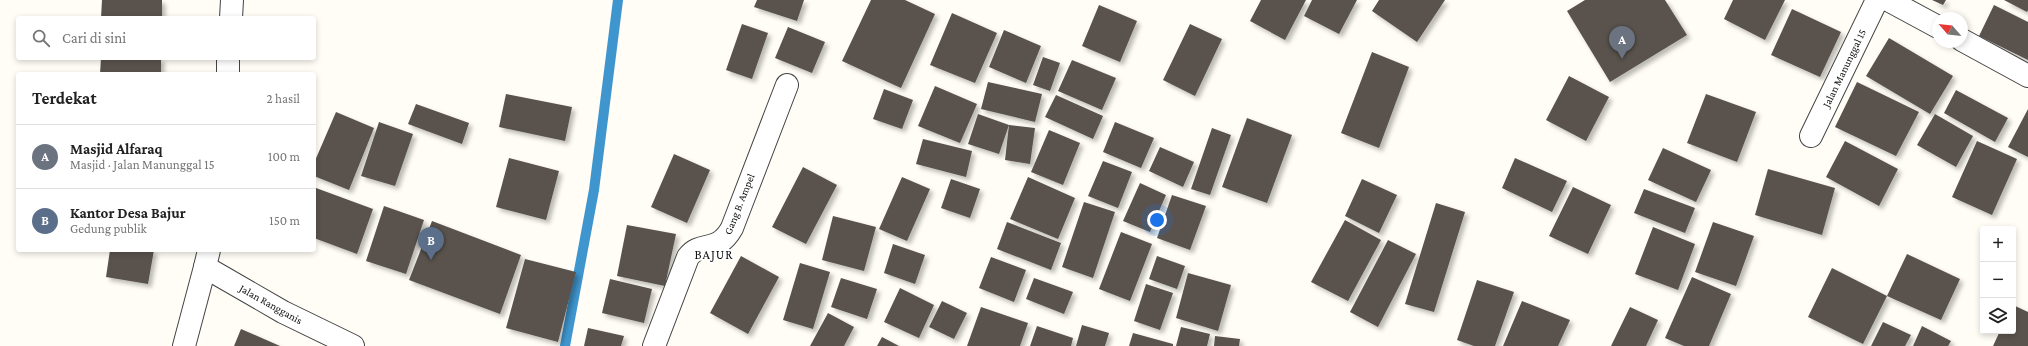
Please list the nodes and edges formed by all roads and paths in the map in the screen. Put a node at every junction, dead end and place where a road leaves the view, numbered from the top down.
1 (232, 0) edge
2 (1878, 0) edge
3 (1888, 0) edge
4 (231, 16) edge
5 (1932, 24) edge
6 (1968, 43) edge
7 (228, 60) edge
8 (228, 72) edge
9 (2028, 76) edge
10 (786, 85) dead end
11 (1811, 136) dead end
12 (207, 259) edge
13 (184, 346) edge
14 (353, 346) edge
15 (654, 346) edge

1 - 4 street
2 - 11 street, Jalan Manunggal 15
3 - 5 street
6 - 9 street
7 - 8 street
10 - 15 street, Gang B. Ampel
12 - 13 street
12 - 14 street, Jalan Rangganis

